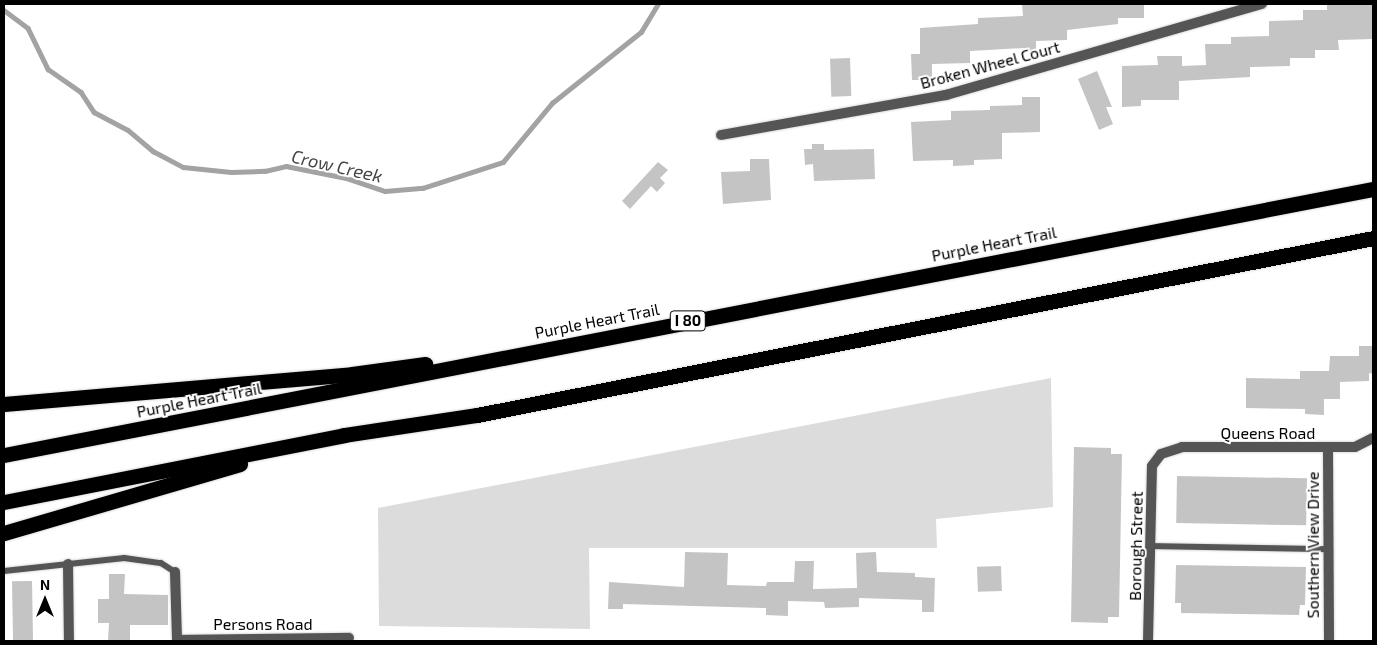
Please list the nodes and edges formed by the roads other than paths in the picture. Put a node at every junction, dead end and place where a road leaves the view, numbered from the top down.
1 (1262, 4) edge
2 (1240, 7) edge
3 (721, 135) dead end
4 (1373, 189) edge
5 (1373, 238) edge
6 (570, 344) junction
7 (4, 404) edge
8 (344, 435) junction
9 (1373, 438) edge
10 (1328, 448) junction
11 (1161, 454) joint
12 (4, 455) edge
13 (4, 502) edge
14 (4, 534) edge
15 (1151, 546) junction
16 (1329, 549) junction
17 (68, 564) junction
18 (4, 570) edge
19 (174, 572) joint
20 (349, 638) dead end
21 (177, 640) edge
22 (69, 641) edge
23 (1148, 641) edge
24 (1329, 641) edge

1 - 2 street, Broken Wheel Court
2 - 3 street, Broken Wheel Court
4 - 6 highway, Purple Heart Trail / I 80
5 - 8 highway
6 - 7 highway
6 - 12 highway, Purple Heart Trail / I 80
8 - 13 highway
8 - 14 highway
9 - 10 street, Queens Road
10 - 11 street, Queens Road
10 - 16 street, Southern View Drive
11 - 15 street, Borough Street
15 - 16 lane
15 - 23 street, Borough Street
16 - 24 street, Southern View Drive
17 - 18 lane
17 - 19 lane
17 - 22 street
19 - 21 street
20 - 21 street, Persons Road

